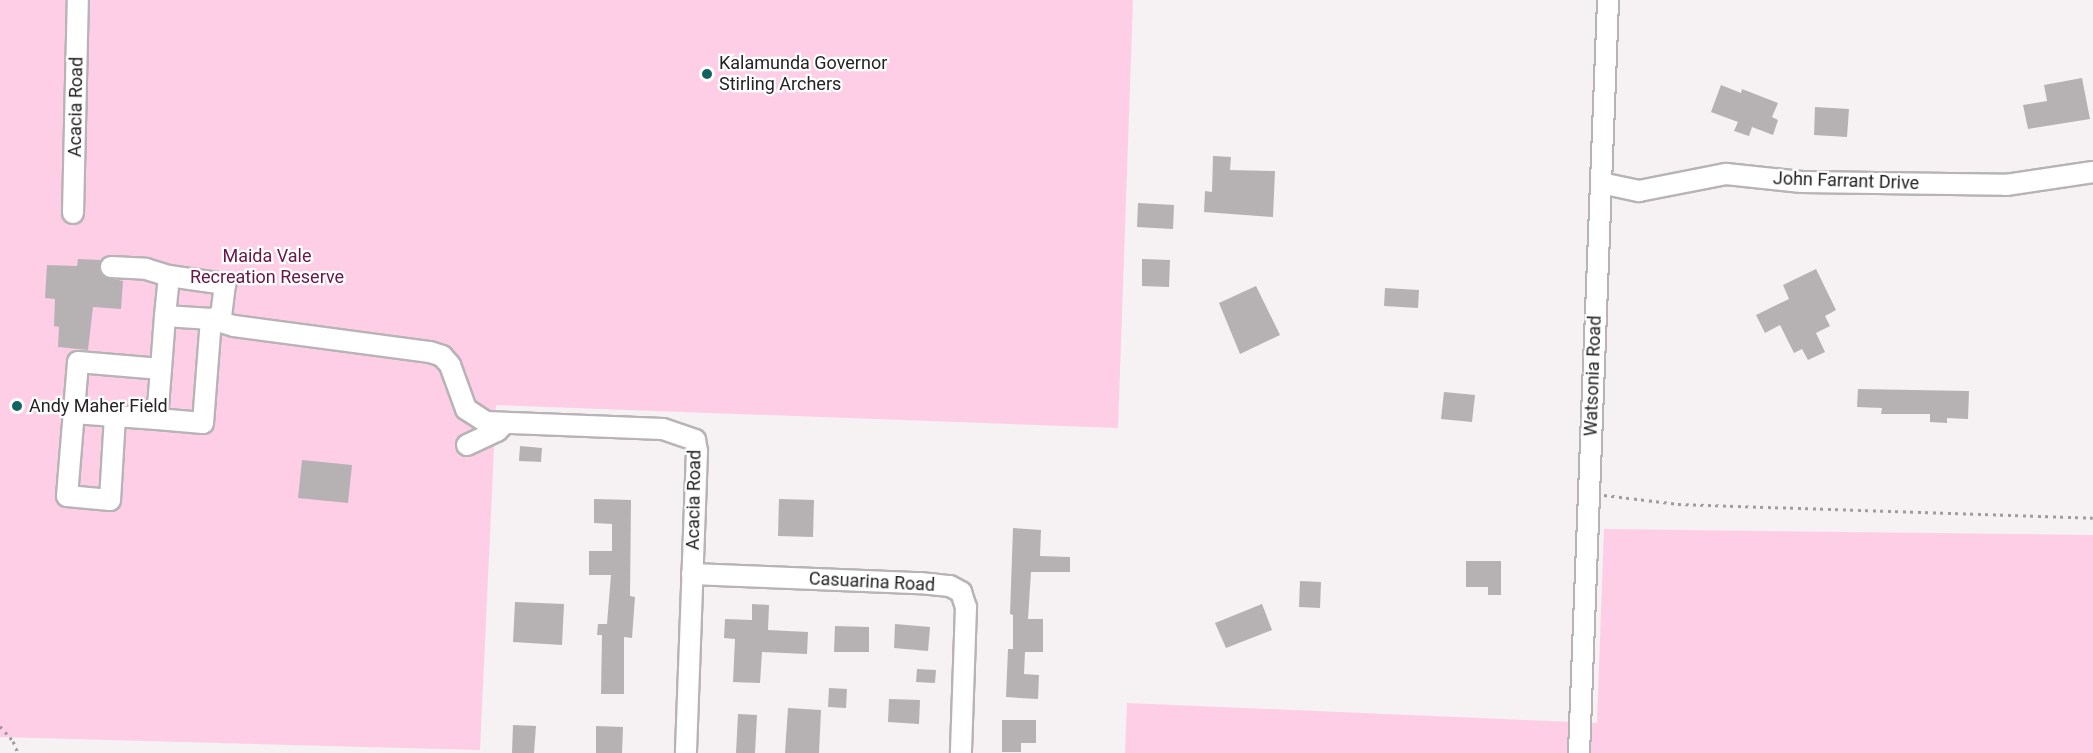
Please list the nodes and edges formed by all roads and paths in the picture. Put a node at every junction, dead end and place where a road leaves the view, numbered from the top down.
1 (78, 0) edge
2 (1608, 0) edge
3 (2093, 171) edge
4 (1600, 183) junction
5 (73, 213) dead end
6 (111, 267) dead end
7 (169, 276) junction
8 (165, 316) junction
9 (211, 319) junction
10 (161, 369) junction
11 (74, 413) junction
12 (115, 416) junction
13 (157, 419) junction
14 (504, 423) junction
15 (467, 445) dead end
16 (1589, 492) junction
17 (2093, 518) edge
18 (692, 574) junction
19 (0, 726) edge
20 (18, 753) edge
21 (686, 753) edge
22 (961, 753) edge
23 (1579, 753) edge

1 - 5 street, Acacia Road
2 - 4 street, Watsonia Road
3 - 4 street, John Farrant Drive
4 - 16 street, Watsonia Road
6 - 7 street
7 - 8 street
7 - 9 street
8 - 9 street
8 - 10 street
9 - 13 street
9 - 14 street
10 - 11 street
10 - 13 street
11 - 12 street
11 - 12 street
12 - 13 street
14 - 15 street
14 - 18 street, Acacia Road
16 - 17 path
16 - 23 street, Watsonia Road
18 - 21 street, Acacia Road
18 - 22 street, Casuarina Road
19 - 20 path

